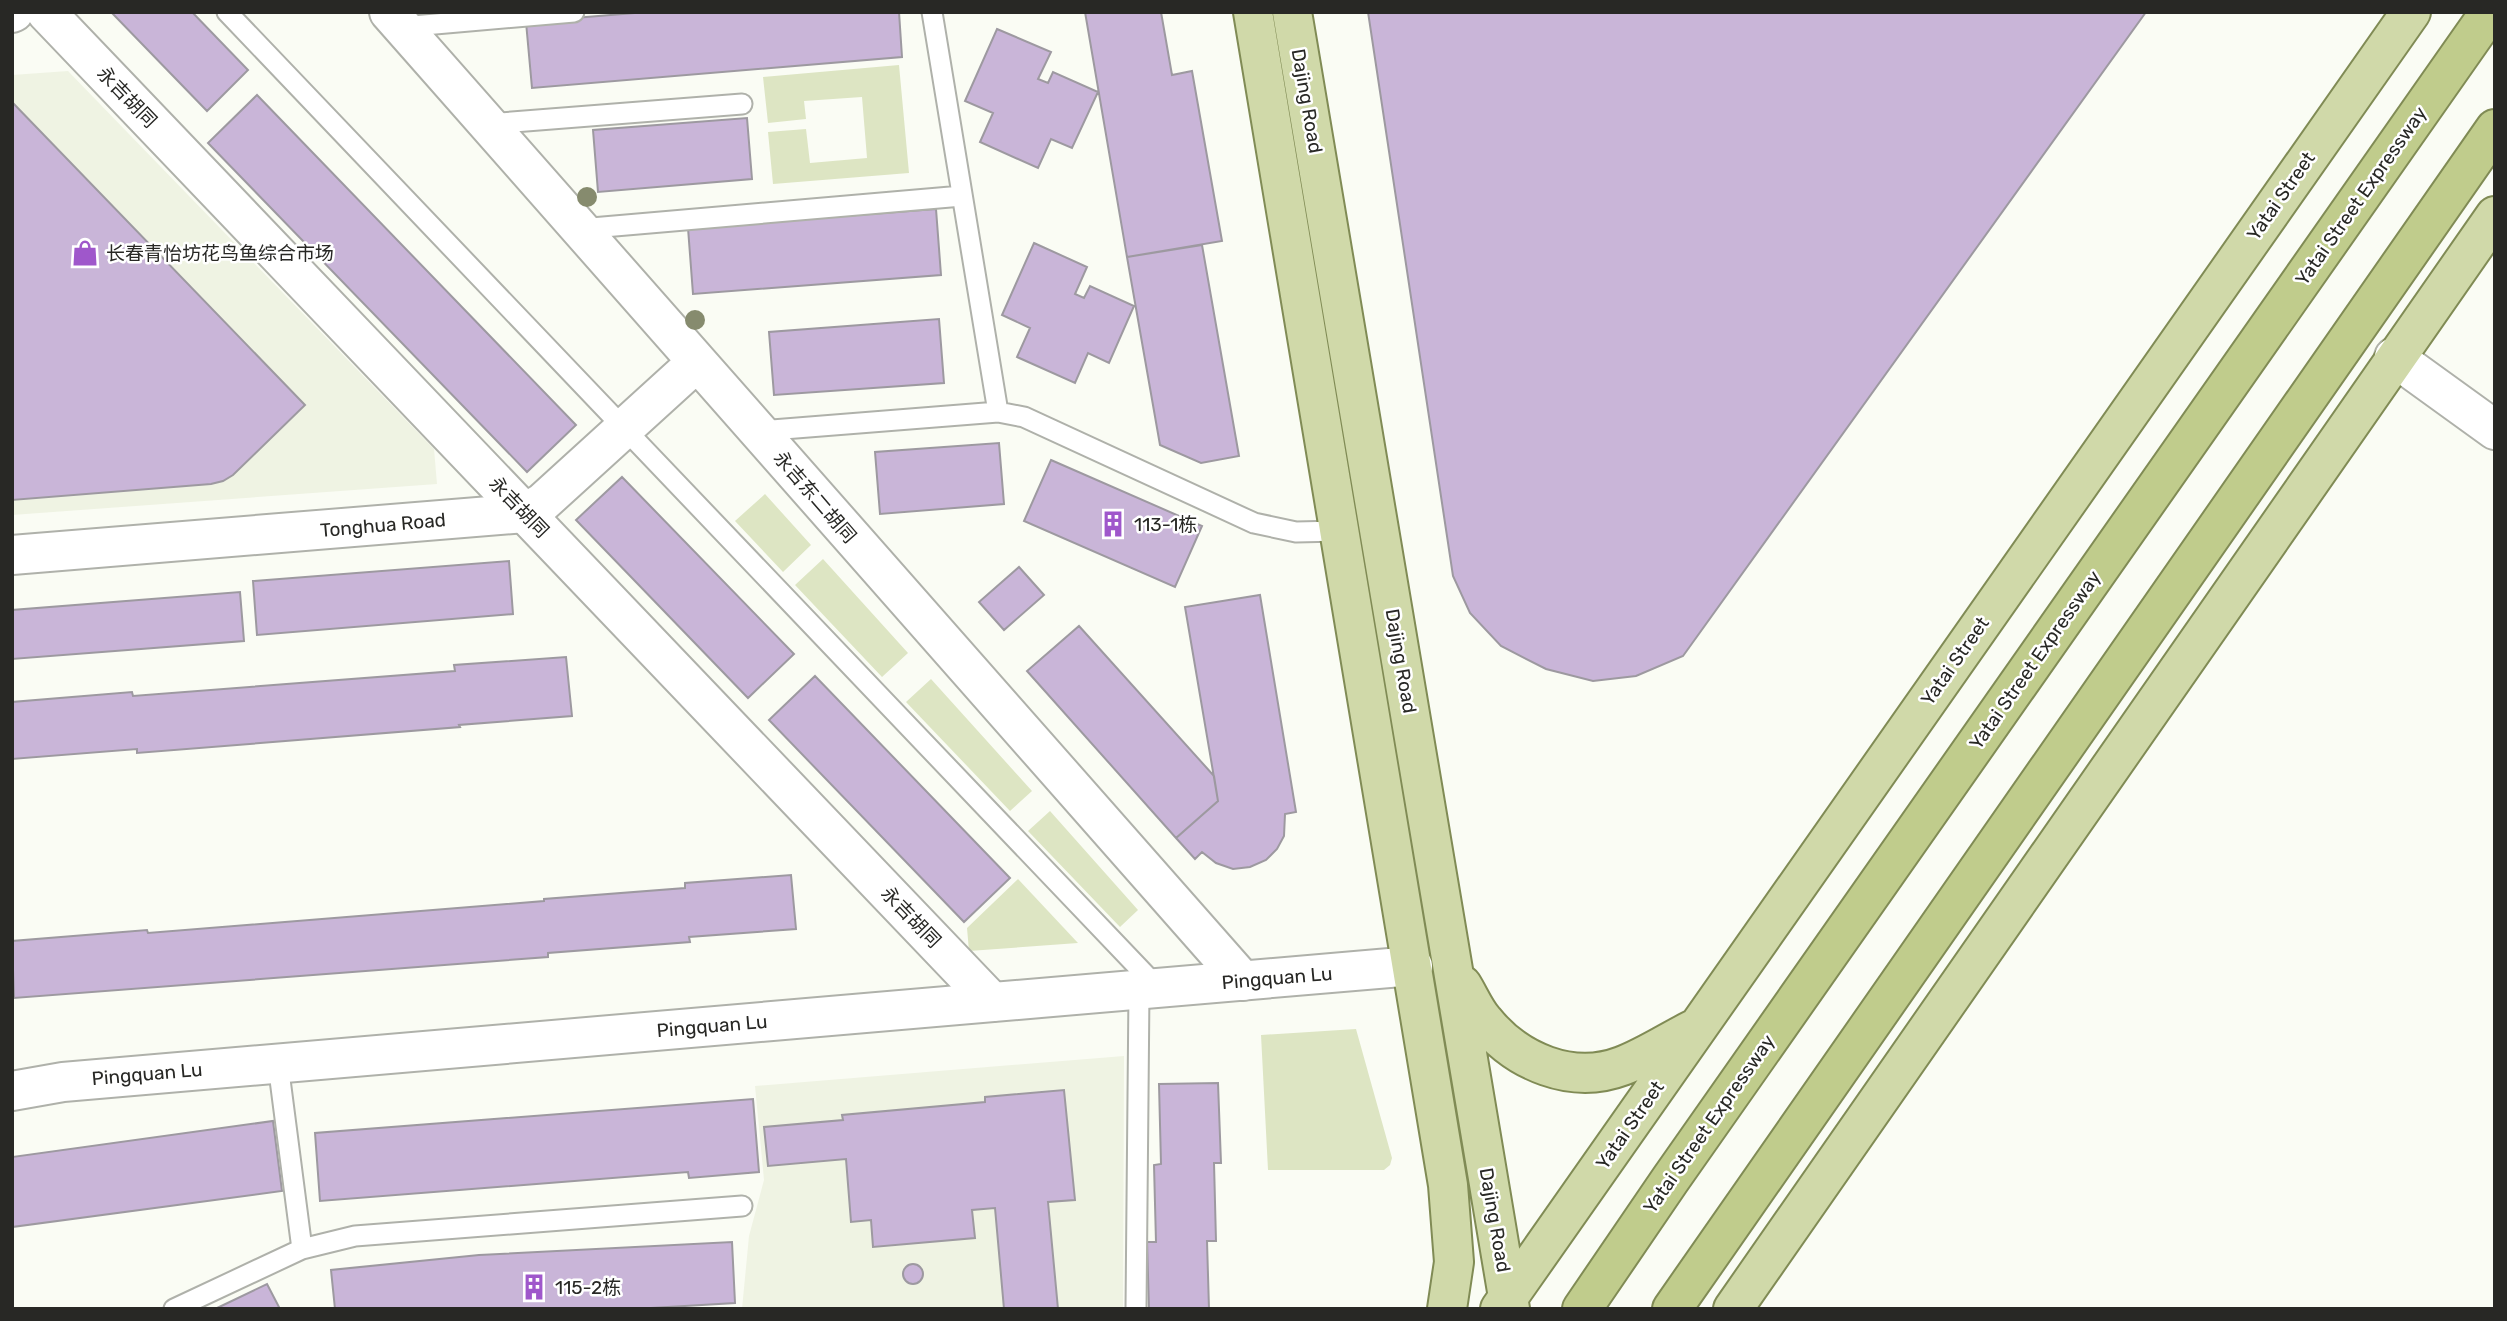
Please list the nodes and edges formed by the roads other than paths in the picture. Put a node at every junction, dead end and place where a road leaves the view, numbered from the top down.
1 (46, 12) edge
2 (227, 12) edge
3 (574, 12) edge
4 (932, 12) edge
5 (1253, 12) edge
6 (1292, 12) edge
7 (2411, 12) edge
8 (2490, 12) edge
9 (395, 20) edge
10 (742, 104) dead end
11 (487, 124) junction
12 (2495, 130) edge
13 (962, 196) junction
14 (2495, 216) edge
15 (580, 229) junction
16 (2394, 357) junction
17 (697, 362) junction
18 (998, 411) junction
19 (624, 428) junction
20 (2495, 430) edge
21 (757, 431) junction
22 (525, 513) junction
23 (1339, 531) junction
24 (12, 555) edge
25 (1413, 966) junction
26 (1453, 970) junction
27 (1243, 981) junction
28 (1148, 989) junction
29 (992, 1002) junction
30 (1699, 1027) junction
31 (278, 1063) junction
32 (12, 1091) edge
33 (741, 1206) dead end
34 (302, 1249) junction
35 (1506, 1305) edge
36 (174, 1309) edge
37 (1136, 1309) edge
38 (1447, 1309) edge
39 (1581, 1309) edge
40 (1672, 1309) edge
41 (1733, 1309) edge

1 - 22 street, 永吉胡同
2 - 19 lane
3 - 9 lane
4 - 13 lane
5 - 23 main road, Dajing Road
6 - 26 main road, Dajing Road
7 - 30 main road, Yatai Street
8 - 39 highway, Yatai Street Expressway
9 - 11 street, 永吉东二胡同
10 - 11 lane
11 - 15 street, 永吉东二胡同
12 - 40 highway
13 - 15 lane
13 - 18 lane
14 - 16 main road
15 - 17 street, 永吉东二胡同
16 - 20 street
16 - 41 main road
17 - 19 street
17 - 21 street, 永吉东二胡同
18 - 21 lane
18 - 23 lane
19 - 22 street
19 - 28 lane
21 - 27 street, 永吉东二胡同
22 - 24 street, Tonghua Road
22 - 29 street, 永吉胡同
23 - 25 main road, Dajing Road
25 - 27 street, Pingquan Lu
25 - 38 main road, Dajing Road
26 - 30 main road
26 - 35 main road, Dajing Road
27 - 28 street, Pingquan Lu
28 - 29 street, Pingquan Lu
28 - 37 lane
29 - 31 street, Pingquan Lu
30 - 35 main road, Yatai Street
31 - 32 street, Pingquan Lu
31 - 34 lane
33 - 34 lane
34 - 36 lane

